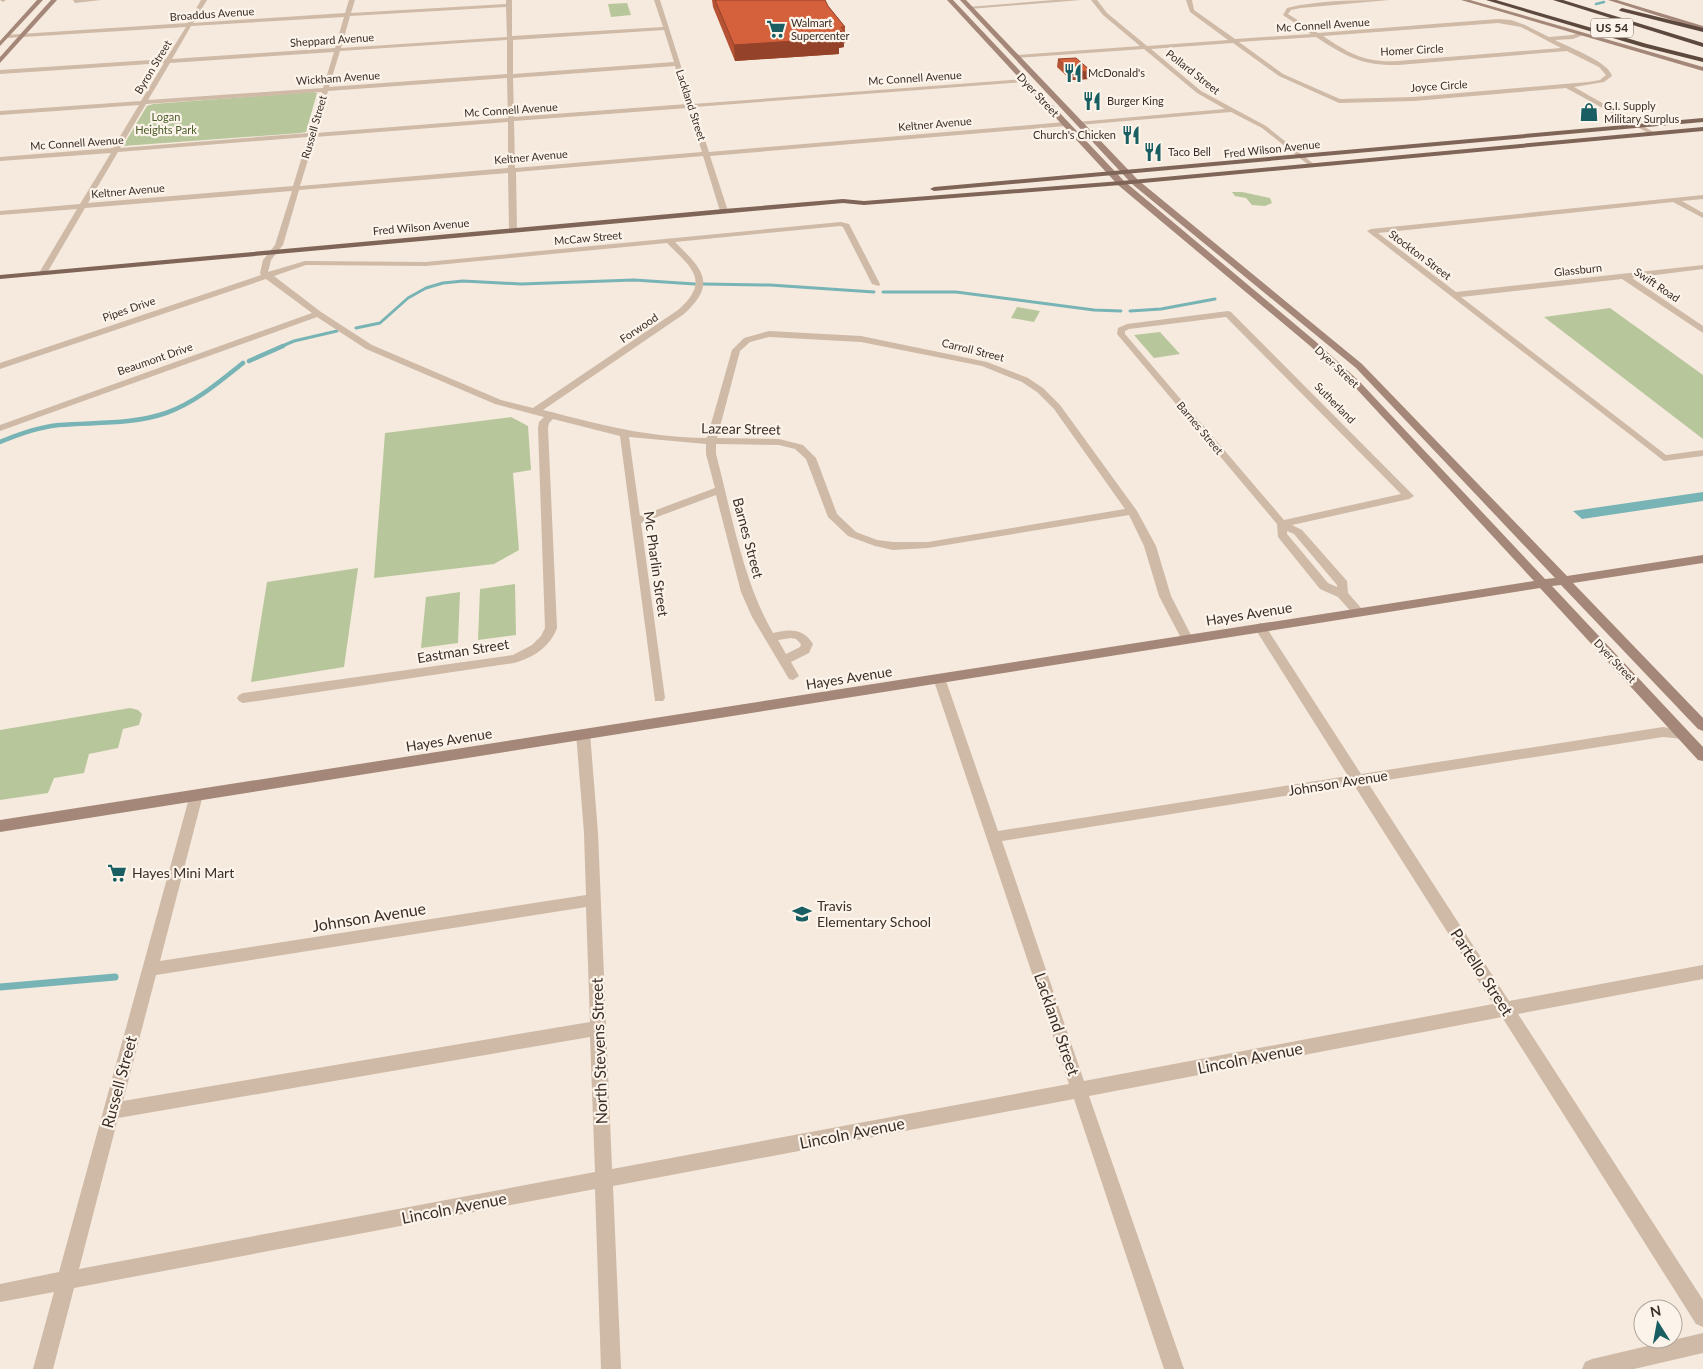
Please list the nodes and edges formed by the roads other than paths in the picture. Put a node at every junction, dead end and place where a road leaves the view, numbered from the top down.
1 (40, 0) edge
2 (54, 0) edge
3 (98, 0) edge
4 (204, 0) edge
5 (352, 0) edge
6 (657, 0) edge
7 (950, 0) edge
8 (963, 0) edge
9 (1078, 0) edge
10 (1094, 0) edge
11 (1189, 0) edge
12 (1386, 0) edge
13 (1464, 0) edge
14 (1489, 0) edge
15 (1496, 0) edge
16 (1556, 0) edge
17 (1611, 0) edge
18 (75, 1) dead end
19 (509, 2) edge
20 (1604, 6) dead end
21 (970, 7) junction
22 (957, 8) junction
23 (347, 15) junction
24 (1577, 17) dead end
25 (982, 20) junction
26 (1625, 21) junction
27 (1511, 22) joint
28 (189, 25) junction
29 (666, 28) junction
30 (1703, 29) edge
31 (1581, 34) junction
32 (23, 35) junction
33 (1316, 35) junction
34 (7, 36) junction
35 (1703, 36) edge
36 (510, 38) junction
37 (1547, 39) junction
38 (1233, 41) junction
39 (0, 44) edge
40 (1703, 45) edge
41 (993, 46) junction
42 (1146, 48) junction
43 (1567, 49) junction
44 (337, 50) junction
45 (1636, 50) junction
46 (1017, 57) junction
47 (1703, 58) edge
48 (0, 61) edge
49 (168, 61) junction
50 (677, 64) junction
51 (1703, 70) edge
52 (0, 72) edge
53 (511, 76) junction
54 (1023, 80) junction
55 (1567, 86) junction
56 (325, 89) junction
57 (1049, 92) junction
58 (143, 103) junction
59 (691, 106) junction
60 (1232, 110) junction
61 (1054, 112) junction
62 (0, 113) edge
63 (512, 120) junction
64 (1703, 120) edge
65 (1079, 123) junction
66 (1064, 124) junction
67 (1639, 126) junction
68 (1703, 129) edge
69 (1654, 134) junction
70 (312, 135) junction
71 (115, 150) junction
72 (706, 154) junction
73 (1302, 157) junction
74 (0, 159) edge
75 (1313, 166) junction
76 (513, 170) junction
77 (1126, 173) junction
78 (1113, 175) junction
79 (1135, 182) junction
80 (1121, 183) junction
81 (296, 189) junction
82 (1703, 196) edge
83 (1674, 200) junction
84 (843, 201) junction
85 (82, 207) junction
86 (724, 211) junction
87 (0, 214) edge
88 (1703, 216) edge
89 (513, 230) junction
90 (669, 241) junction
91 (273, 252) junction
92 (1703, 267) edge
93 (42, 273) junction
94 (267, 275) junction
95 (1624, 276) junction
96 (0, 277) edge
97 (876, 284) dead end
98 (1455, 295) junction
99 (318, 314) junction
100 (1703, 330) edge
101 (1120, 331) joint
102 (0, 366) edge
103 (534, 412) junction
104 (551, 416) junction
105 (0, 428) edge
106 (625, 434) junction
107 (712, 442) junction
108 (1703, 453) edge
109 (719, 490) junction
110 (1132, 512) junction
111 (635, 520) junction
112 (1282, 524) junction
113 (1703, 559) edge
114 (1565, 581) junction
115 (1544, 584) junction
116 (1358, 612) junction
117 (1260, 627) junction
118 (770, 638) junction
119 (1187, 639) junction
120 (783, 660) junction
121 (792, 676) dead end
122 (939, 678) junction
123 (243, 698) dead end
124 (659, 698) dead end
125 (1703, 726) edge
126 (582, 733) junction
127 (1683, 734) junction
128 (1703, 756) edge
129 (1358, 780) junction
130 (196, 795) junction
131 (0, 826) edge
132 (993, 836) junction
133 (593, 900) junction
134 (150, 969) junction
135 (1703, 972) edge
136 (1506, 1009) junction
137 (598, 1028) junction
138 (1079, 1090) junction
139 (112, 1111) junction
140 (604, 1180) junction
141 (66, 1280) junction
142 (0, 1293) edge
143 (1703, 1317) edge
144 (1703, 1343) edge
145 (43, 1369) edge
146 (611, 1369) edge
147 (1174, 1369) edge
148 (1592, 1369) edge

1 - 34 main road
2 - 32 main road
3 - 18 street
4 - 28 street, Byron Street
5 - 23 street, Russell Street
6 - 29 street, Lackland Street
7 - 22 main road, Dyer Street
8 - 21 main road, Dyer Street
9 - 21 street
10 - 42 street, Pollard Street
11 - 38 street, Joyce Circle
12 - 33 street, Homer Circle
13 - 31 main road
14 - 47 highway
15 - 45 highway
16 - 26 highway, US 54
17 - 30 main road
19 - 23 street, Broaddus Avenue
19 - 36 street
20 - 30 highway
21 - 25 main road, Dyer Street
22 - 25 main road
22 - 41 main road, Dyer Street
23 - 28 street, Broaddus Avenue
23 - 44 street, Russell Street
24 - 47 highway, US 54
25 - 46 main road, Dyer Street
26 - 35 highway
26 - 40 highway, US 54
27 - 33 street, Mc Connell Avenue
27 - 37 street, Joyce Circle
28 - 32 street, Broaddus Avenue
28 - 49 street, Byron Street
29 - 36 street, Sheppard Avenue
29 - 50 street, Lackland Street
31 - 37 street
31 - 45 main road
32 - 34 street, Broaddus Avenue
32 - 48 main road
33 - 38 street, Mc Connell Avenue
33 - 43 street, Homer Circle
34 - 39 main road
36 - 44 street, Sheppard Avenue
36 - 53 street
37 - 43 street, Joyce Circle
38 - 42 street, Mc Connell Avenue
38 - 55 street, Joyce Circle
41 - 46 main road
41 - 54 main road, Dyer Street
42 - 46 street, Mc Connell Avenue
42 - 60 street, Pollard Street
43 - 55 street, Joyce Circle
44 - 49 street, Sheppard Avenue
44 - 56 street, Russell Street
45 - 51 main road
46 - 57 main road, Dyer Street
49 - 52 street, Sheppard Avenue
49 - 58 street, Byron Street
50 - 53 street, Wickham Avenue
50 - 59 street, Lackland Street
53 - 56 street, Wickham Avenue
53 - 63 street
54 - 57 main road
54 - 59 street, Mc Connell Avenue
54 - 61 main road, Dyer Street
55 - 67 street
56 - 58 street, Wickham Avenue
56 - 70 street, Russell Street
57 - 65 main road, Dyer Street
58 - 62 street, Wickham Avenue
58 - 71 street, Byron Street
59 - 63 street, Mc Connell Avenue
59 - 72 street, Lackland Street
60 - 65 street
60 - 73 street, Pollard Street
61 - 65 main road
61 - 66 main road, Dyer Street
63 - 70 street, Mc Connell Avenue
63 - 76 street
64 - 67 main road, Fred Wilson Avenue
65 - 77 main road, Dyer Street
66 - 72 street, Keltner Avenue
66 - 78 main road, Dyer Street
67 - 69 street
67 - 73 main road, Fred Wilson Avenue
68 - 69 main road, Fred Wilson Avenue
69 - 75 main road, Fred Wilson Avenue
70 - 71 street, Mc Connell Avenue
70 - 81 street, Russell Street
71 - 74 street, Mc Connell Avenue
71 - 85 street, Byron Street
72 - 76 street, Keltner Avenue
72 - 86 street, Lackland Street
73 - 75 street, Pollard Street
73 - 77 main road, Fred Wilson Avenue
75 - 79 main road, Fred Wilson Avenue
76 - 81 street, Keltner Avenue
76 - 89 street
77 - 78 main road, Fred Wilson Avenue
77 - 79 main road, Dyer Street
78 - 80 main road, Dyer Street
78 - 84 main road, Fred Wilson Avenue
79 - 80 main road, Fred Wilson Avenue
79 - 114 main road, Dyer Street
80 - 84 main road, Fred Wilson Avenue
80 - 115 main road, Dyer Street
81 - 85 street, Keltner Avenue
81 - 91 street, Russell Street
82 - 83 street, Stockton Street
83 - 88 street
83 - 98 street, Stockton Street
84 - 86 main road, Fred Wilson Avenue
85 - 87 street, Keltner Avenue
85 - 93 street, Byron Street
86 - 89 main road, Fred Wilson Avenue
89 - 91 main road, Fred Wilson Avenue
90 - 94 street, McCaw Street
90 - 97 street, McCaw Street
90 - 103 street, Forwood
91 - 93 main road, Fred Wilson Avenue
91 - 94 street, Russell Street
92 - 95 street, Glassburn
93 - 96 main road, Fred Wilson Avenue
94 - 99 street, Lazear Street
94 - 102 street, Pipes Drive
95 - 98 street, Glassburn
95 - 100 street, Swift Road
98 - 108 street, Stockton Street
99 - 103 street, Lazear Street
99 - 105 street, Beaumont Drive
101 - 112 street, Barnes Street
101 - 112 street, Sutherland
103 - 104 street, Lazear Street
104 - 106 street, Lazear Street
104 - 123 street, Eastman Street
106 - 107 street, Lazear Street
106 - 111 street, Mc Pharlin Street
107 - 109 street, Barnes Street
107 - 110 street, Lazear Street
107 - 110 street, Carroll Street
109 - 111 street
109 - 118 street, Barnes Street
110 - 119 street, Carroll Street
111 - 124 street, Mc Pharlin Street
112 - 116 street, Barnes Street
113 - 114 main road, Hayes Avenue
114 - 115 main road, Hayes Avenue
114 - 125 main road, Dyer Street
115 - 116 main road, Hayes Avenue
115 - 127 main road, Dyer Street
116 - 117 main road, Hayes Avenue
117 - 119 main road, Hayes Avenue
117 - 129 street, Partello Street
118 - 120 street, Barnes Street
118 - 120 street
119 - 122 main road, Hayes Avenue
120 - 121 street, Barnes Street
122 - 126 main road, Hayes Avenue
122 - 132 street, Lackland Street
126 - 130 main road, Hayes Avenue
126 - 133 street, North Stevens Street
127 - 128 main road, Dyer Street
127 - 129 street, Johnson Avenue
129 - 132 street, Johnson Avenue
129 - 136 street, Partello Street
130 - 131 main road, Hayes Avenue
130 - 134 street, Russell Street
132 - 138 street, Lackland Street
133 - 134 street, Johnson Avenue
133 - 137 street, North Stevens Street
134 - 139 street, Russell Street
135 - 136 street, Lincoln Avenue
136 - 138 street, Lincoln Avenue
136 - 143 street, Partello Street
137 - 139 street
137 - 140 street, North Stevens Street
138 - 140 street, Lincoln Avenue
138 - 147 street, Lackland Street
139 - 141 street, Russell Street
140 - 141 street, Lincoln Avenue
140 - 146 street, North Stevens Street
141 - 142 street, Lincoln Avenue
141 - 145 street, Russell Street
144 - 148 street

